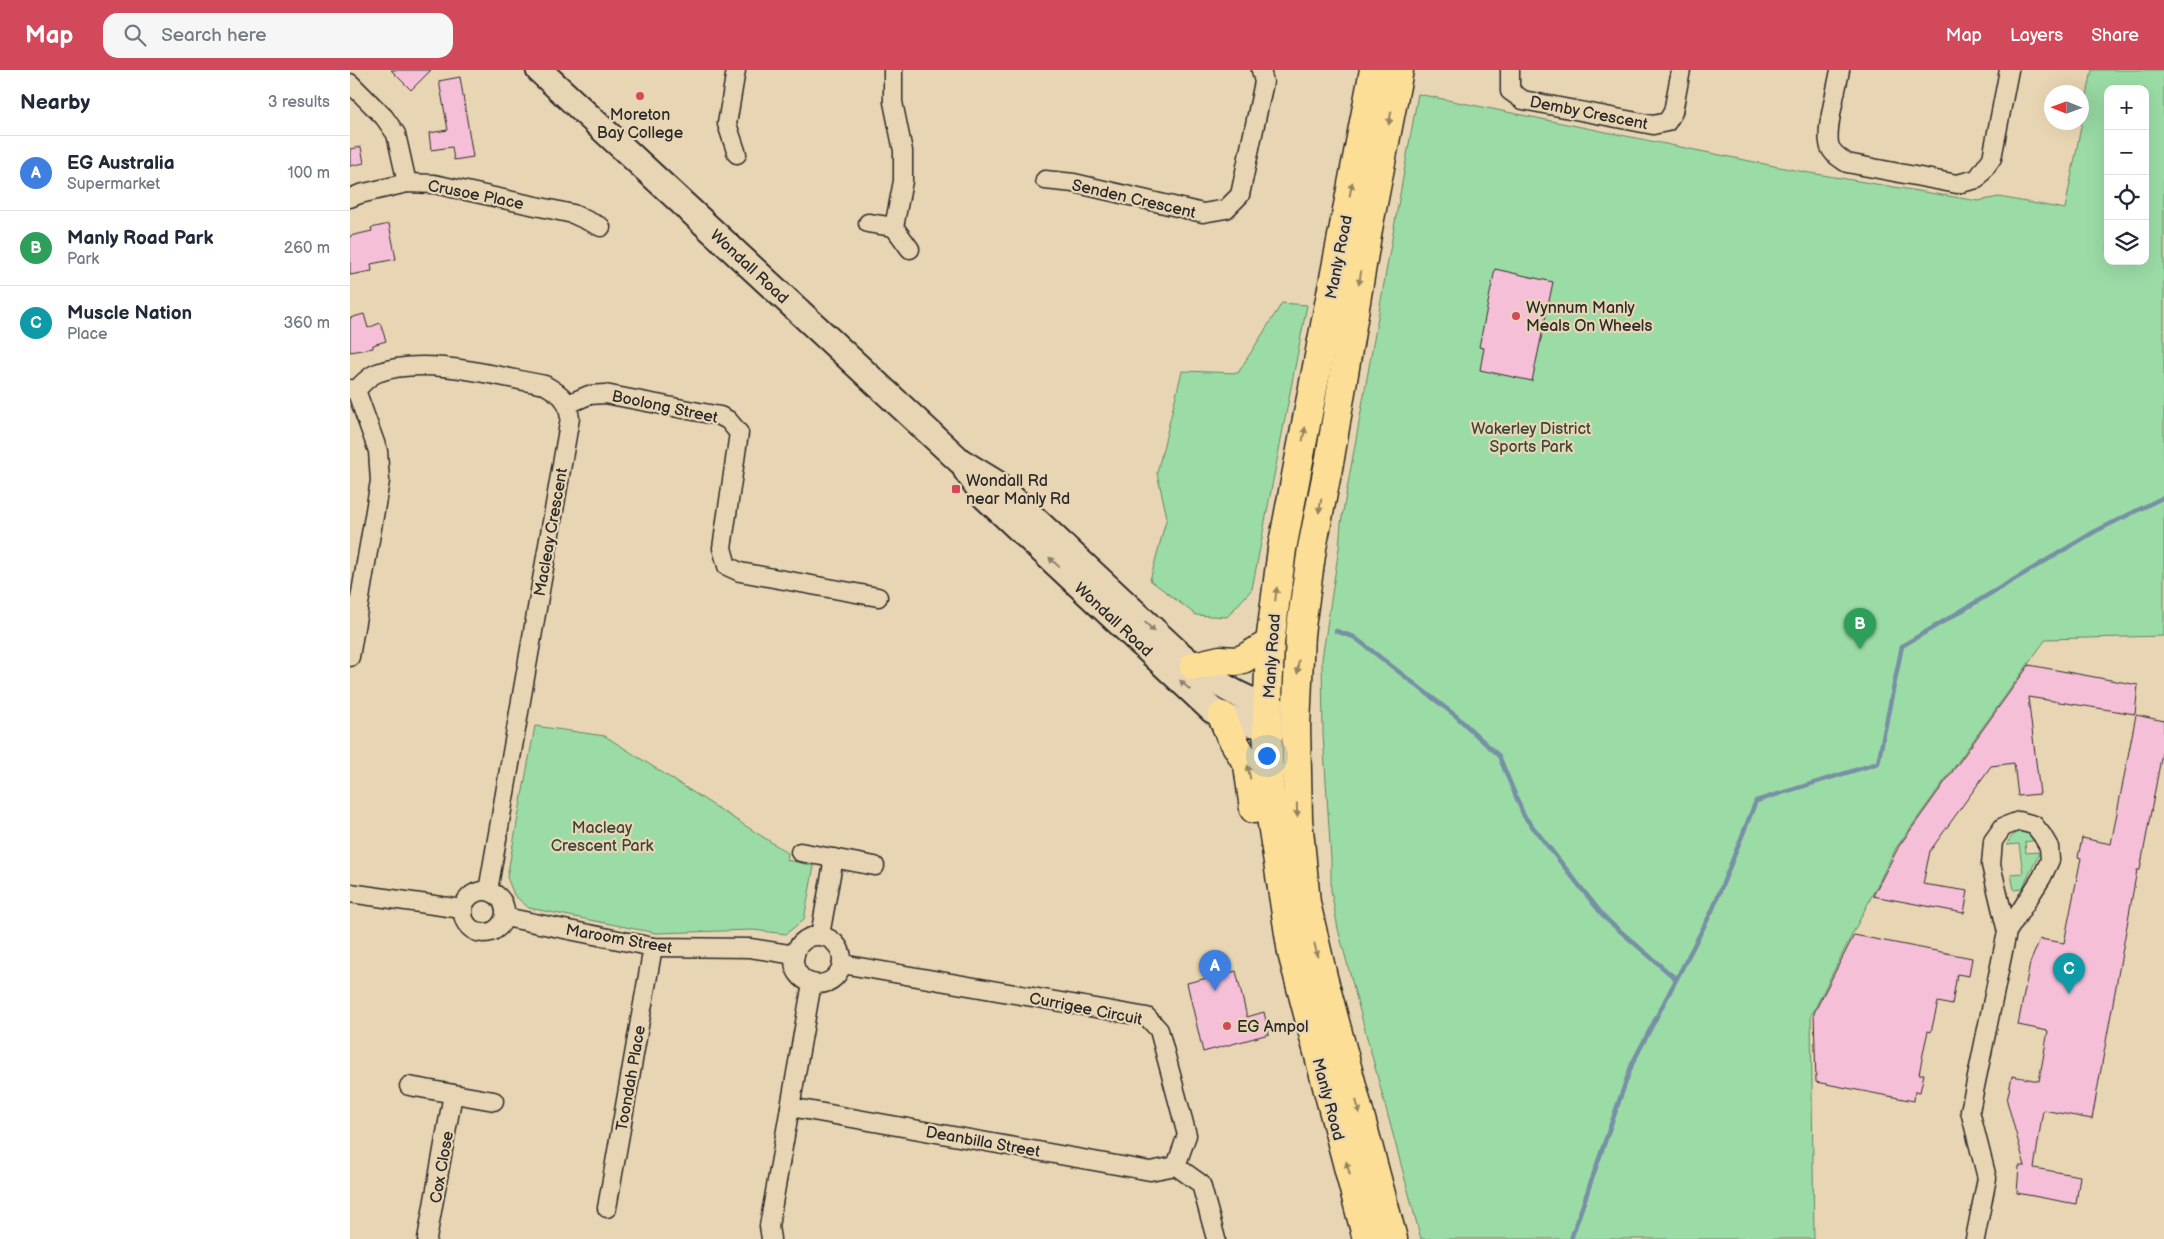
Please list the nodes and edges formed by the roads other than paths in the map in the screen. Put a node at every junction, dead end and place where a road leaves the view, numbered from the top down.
1 (539, 70) edge
2 (736, 70) edge
3 (894, 70) edge
4 (1261, 70) edge
5 (1374, 70) edge
6 (1399, 70) edge
7 (1510, 70) edge
8 (1681, 70) edge
9 (1840, 70) edge
10 (2009, 70) edge
11 (350, 83) edge
12 (737, 154) dead end
13 (1045, 180) dead end
14 (407, 183) junction
15 (350, 198) edge
16 (868, 223) dead end
17 (601, 227) dead end
18 (894, 227) junction
19 (910, 249) dead end
20 (353, 389) edge
21 (568, 404) junction
22 (960, 461) junction
23 (878, 597) dead end
24 (1270, 642) junction
25 (350, 657) edge
26 (1194, 666) junction
27 (1222, 716) junction
28 (1267, 717) junction
29 (1296, 722) junction
30 (800, 852) dead end
31 (834, 858) junction
32 (875, 866) dead end
33 (488, 891) junction
34 (350, 893) edge
35 (462, 909) junction
36 (505, 917) junction
37 (2007, 932) junction
38 (820, 936) junction
39 (653, 947) junction
40 (1292, 953) junction
41 (795, 955) junction
42 (842, 964) junction
43 (812, 983) junction
44 (409, 1086) dead end
45 (454, 1094) junction
46 (494, 1101) dead end
47 (790, 1107) junction
48 (1176, 1166) junction
49 (607, 1208) dead end
50 (427, 1239) edge
51 (771, 1239) edge
52 (1216, 1239) edge
53 (1367, 1239) edge
54 (1393, 1239) edge
55 (1975, 1239) edge

1 - 22 main road, Wondall Road
2 - 12 street
3 - 18 street
4 - 13 street, Senden Crescent
24 -> 5 main road, Manly Road
6 -> 29 main road, Manly Road
7 - 8 street, Demby Crescent
9 - 10 street
11 - 14 street
14 - 15 street, Crusoe Place
14 - 17 street, Crusoe Place
16 - 18 street
18 - 19 street
20 - 21 street
20 - 25 street
21 - 23 street, Boolong Street
21 - 33 street, Macleay Crescent
22 -> 26 main road, Wondall Road
27 -> 22 main road, Wondall Road
24 - 26 main road
24 - 28 main road, Manly Road
26 - 28 main road, Wondall Road
27 - 28 main road, Wondall Road
40 -> 27 main road
28 - 29 main road, Wondall Road
28 - 40 main road, Manly Road
29 -> 54 main road, Manly Road
30 - 31 street
31 - 32 street
31 - 38 street
33 - 35 street
33 - 36 street
34 - 35 street
35 - 36 street
36 - 39 street, Maroom Street
37 - 37 street
37 - 55 street
38 - 41 street
38 - 42 street
39 - 41 street, Maroom Street
39 - 49 street, Toondah Place
53 -> 40 main road, Manly Road
41 - 43 street
42 - 43 street
42 - 48 street, Currigee Circuit
43 - 47 street
44 - 45 street
45 - 46 street
45 - 50 street, Cox Close
47 - 48 street, Deanbilla Street
47 - 51 street
48 - 52 street

